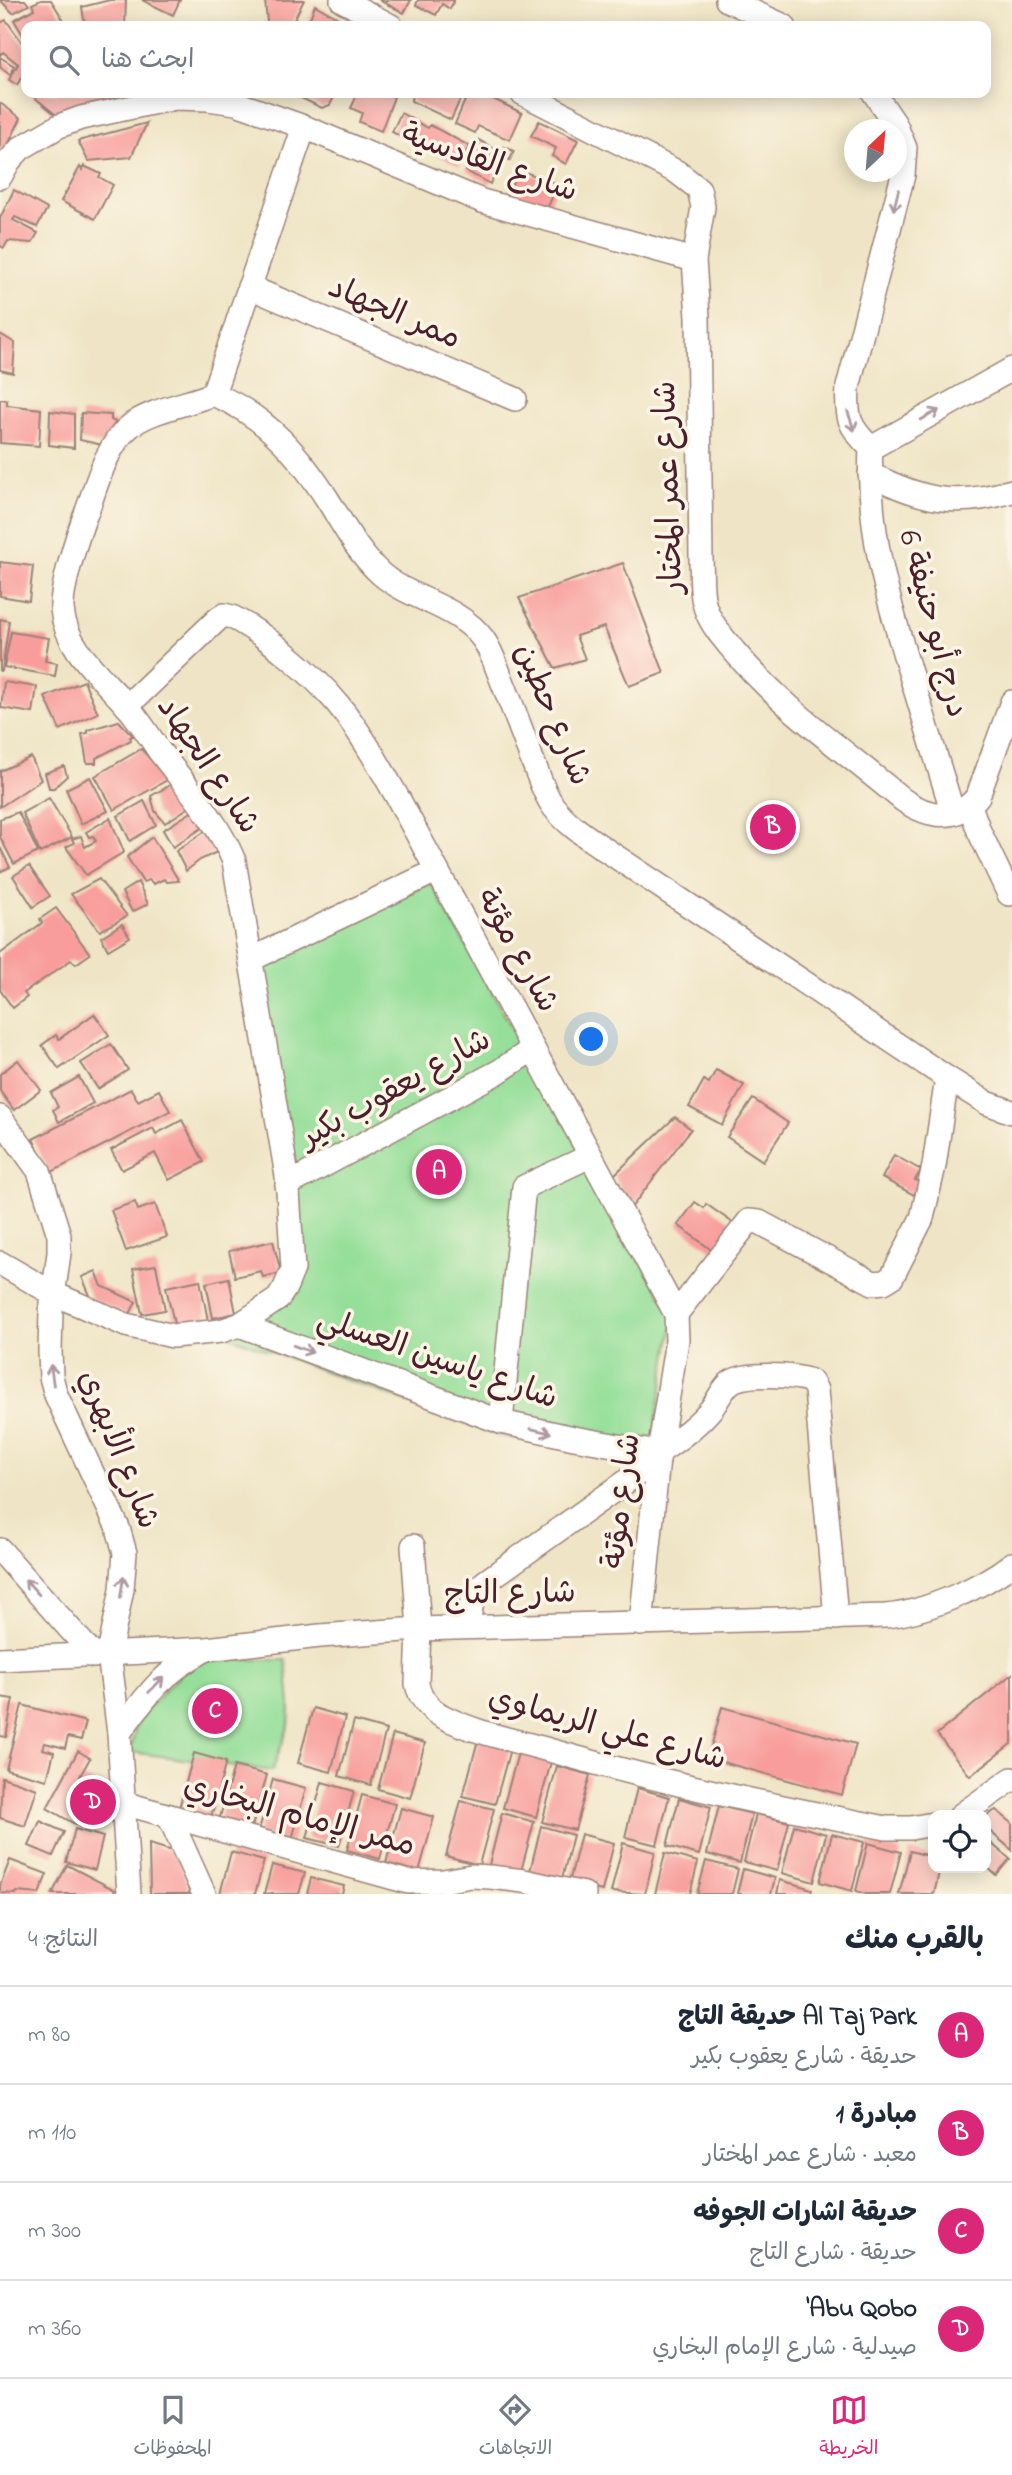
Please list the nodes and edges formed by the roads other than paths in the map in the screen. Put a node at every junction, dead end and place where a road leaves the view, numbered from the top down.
1 (342, 0) edge
2 (727, 0) edge
3 (382, 21) edge
4 (773, 21) edge
5 (532, 98) edge
6 (877, 98) edge
7 (304, 127) junction
8 (0, 177) edge
9 (694, 260) junction
10 (249, 287) junction
11 (1012, 369) edge
12 (214, 394) junction
13 (515, 398) dead end
14 (871, 448) junction
15 (870, 474) junction
16 (1012, 491) edge
17 (1012, 702) edge
18 (127, 706) junction
19 (961, 810) junction
20 (436, 871) junction
21 (1009, 894) dead end
22 (252, 959) junction
23 (533, 1049) junction
24 (947, 1078) junction
25 (1012, 1112) edge
26 (0, 1117) edge
27 (590, 1156) junction
28 (287, 1185) junction
29 (0, 1263) edge
30 (52, 1293) junction
31 (676, 1314) junction
32 (239, 1325) junction
33 (501, 1422) junction
34 (658, 1456) junction
35 (413, 1546) dead end
36 (0, 1550) edge
37 (1008, 1574) edge
38 (836, 1618) junction
39 (641, 1623) junction
40 (467, 1627) junction
41 (419, 1629) junction
42 (206, 1649) junction
43 (102, 1655) junction
44 (0, 1659) edge
45 (120, 1733) junction
46 (1012, 1779) edge
47 (123, 1803) junction
48 (968, 1810) edge
49 (169, 1816) junction
50 (928, 1825) edge
51 (129, 1894) edge
52 (204, 1894) edge
53 (584, 1894) edge

1 - 3 street
2 - 4 street
5 - 9 street, شارع عمر المختار
6 -> 14 street
7 - 8 street, شارع القادسية
7 - 9 street, شارع القادسية
7 - 10 street
9 - 19 street, شارع عمر المختار
10 - 12 street
10 - 13 street, ممر الجهاد
14 -> 11 street
12 - 18 street, شارع الجهاد
12 - 24 street, شارع حطين
14 - 15 street, درج أبو حنيفة 6
15 - 16 street
15 - 19 street, درج أبو حنيفة 6
17 - 19 street
18 - 20 street, شارع مؤتة
18 - 22 street, شارع الجهاد
19 - 21 street, درج أبو حنيفة 6
20 - 22 street
20 - 23 street, شارع مؤتة
22 - 28 street, شارع الجهاد
23 - 27 street, شارع مؤتة
23 - 28 street, شارع يعقوب بكير
24 - 25 street, شارع حطين
24 - 31 street
26 - 30 street, شارع الأبهري
27 - 31 street, شارع مؤتة
27 - 33 street
28 - 32 street, شارع الجهاد
29 - 30 street, شارع الجهاد
30 - 32 street, شارع الجهاد
43 -> 30 street, شارع الأبهري
31 - 34 street, شارع مؤتة
32 -> 33 street, شارع ياسين العسلي
33 -> 34 street, شارع ياسين العسلي
34 - 38 street
34 - 39 street, شارع مؤتة
34 - 40 street
35 - 41 street, شارع علي الريماوي
43 -> 36 street
37 - 38 street, شارع التاج
38 - 39 street, شارع التاج
39 - 40 street, شارع التاج
40 - 41 street, شارع التاج
41 - 42 street, شارع التاج
41 - 50 street, شارع علي الريماوي
42 - 43 street, شارع التاج
45 -> 42 street
43 - 44 street, شارع التاج
43 - 45 street
45 - 47 street
46 - 48 street
47 - 49 street, ممر الإمام البخاري
47 - 51 street
49 - 52 street
49 - 53 street, ممر الإمام البخاري

